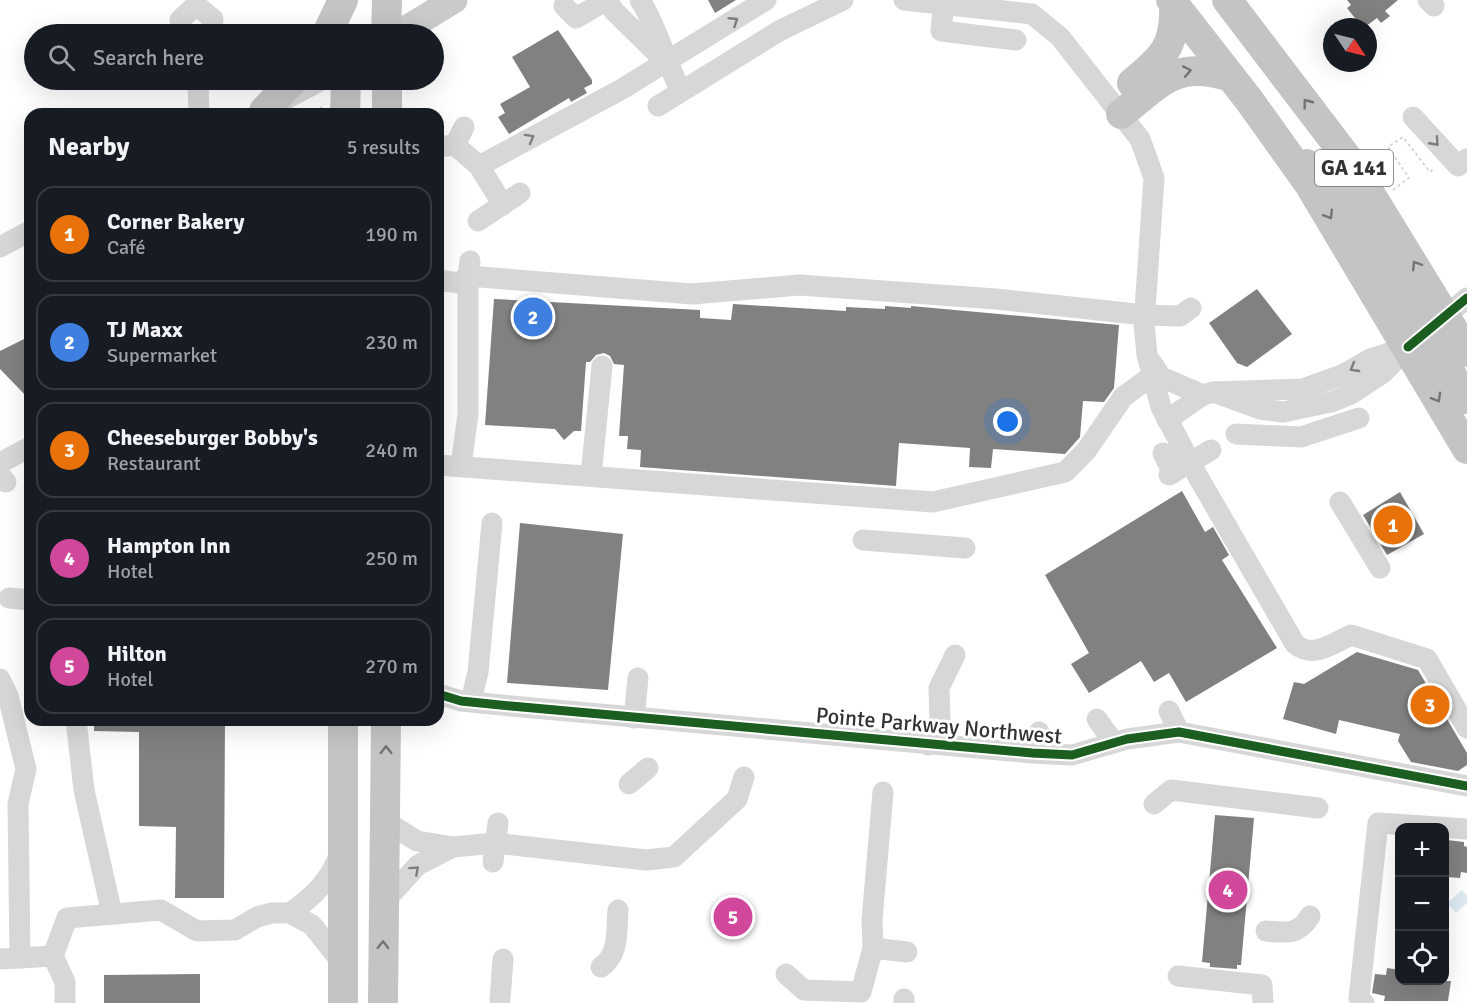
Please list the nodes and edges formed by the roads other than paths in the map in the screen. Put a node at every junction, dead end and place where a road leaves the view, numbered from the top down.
1 (344, 0) edge
2 (387, 0) edge
3 (454, 0) edge
4 (607, 0) edge
5 (640, 0) edge
6 (766, 0) edge
7 (843, 0) edge
8 (904, 0) edge
9 (1210, 0) edge
10 (1227, 0) edge
11 (944, 2) edge
12 (1172, 2) edge
13 (564, 6) dead end
14 (181, 24) edge
15 (212, 24) edge
16 (332, 24) edge
17 (345, 24) edge
18 (386, 24) edge
19 (414, 24) edge
20 (1251, 30) junction
21 (1016, 40) dead end
22 (666, 62) junction
23 (1231, 77) junction
24 (199, 90) edge
25 (283, 90) edge
26 (303, 90) edge
27 (345, 90) edge
28 (387, 90) edge
29 (681, 91) junction
30 (658, 106) dead end
31 (1116, 107) junction
32 (200, 108) edge
33 (265, 108) edge
34 (269, 108) edge
35 (345, 108) edge
36 (387, 108) edge
37 (1413, 117) dead end
38 (452, 139) edge
39 (1458, 160) edge
40 (479, 166) junction
41 (520, 193) dead end
42 (503, 205) junction
43 (478, 221) dead end
44 (24, 234) edge
45 (0, 247) edge
46 (444, 268) edge
47 (469, 268) junction
48 (444, 281) edge
49 (1191, 308) dead end
50 (1145, 315) junction
51 (1435, 324) edge
52 (1467, 352) edge
53 (1150, 365) junction
54 (602, 366) dead end
55 (1208, 393) junction
56 (1467, 399) edge
57 (1359, 418) dead end
58 (1167, 420) junction
59 (1236, 434) dead end
60 (1467, 449) edge
61 (1211, 450) dead end
62 (24, 453) edge
63 (1163, 453) dead end
64 (444, 465) edge
65 (461, 466) junction
66 (1178, 470) junction
67 (2, 474) edge
68 (591, 476) junction
69 (1340, 502) dead end
70 (492, 523) dead end
71 (863, 540) dead end
72 (965, 548) dead end
73 (1380, 568) dead end
74 (9, 598) dead end
75 (24, 599) edge
76 (955, 655) dead end
77 (638, 678) dead end
78 (0, 679) edge
79 (444, 695) edge
80 (471, 702) junction
81 (1169, 711) dead end
82 (634, 717) junction
83 (1097, 719) dead end
84 (77, 726) edge
85 (342, 726) edge
86 (386, 726) edge
87 (1467, 728) edge
88 (1039, 732) dead end
89 (1179, 732) junction
90 (1114, 743) junction
91 (928, 745) junction
92 (1052, 754) junction
93 (648, 768) dead end
94 (744, 777) dead end
95 (629, 784) dead end
96 (1467, 786) edge
97 (883, 792) dead end
98 (1155, 804) dead end
99 (1318, 808) dead end
100 (385, 821) junction
101 (1467, 829) edge
102 (342, 846) junction
103 (453, 847) junction
104 (384, 902) junction
105 (618, 910) dead end
106 (290, 913) junction
107 (112, 914) junction
108 (1310, 916) dead end
109 (1266, 931) dead end
110 (873, 948) junction
111 (907, 952) dead end
112 (53, 956) junction
113 (10, 959) edge
114 (503, 959) dead end
115 (343, 964) junction
116 (601, 967) dead end
117 (786, 974) dead end
118 (1178, 976) dead end
119 (500, 1000) dead end
120 (65, 1003) edge
121 (343, 1003) edge
122 (383, 1003) edge
123 (1263, 1003) edge
124 (1364, 1003) edge

1 - 16 highway
1 - 17 highway
2 - 18 highway
3 - 19 main road
4 - 13 street
4 - 22 street
5 - 22 street
22 -> 6 street
7 - 29 street
8 - 11 street
9 - 20 highway
10 - 20 highway, GA 141
11 - 21 street
11 - 31 street
12 - 23 highway, GA 141
12 - 31 highway
14 - 15 street
51 -> 20 highway, GA 141
22 - 29 street
40 -> 22 street
31 -> 23 highway
23 -> 51 highway, GA 141
24 - 32 street
25 - 33 highway
26 - 34 street
27 - 35 highway
28 - 36 highway
29 - 30 street
31 - 50 street
37 -> 39 street
38 - 40 street
40 - 42 street
41 - 42 street
42 - 43 street
44 - 45 street
46 - 47 street
47 - 48 street
47 - 50 street
47 - 65 street
49 - 50 street
50 - 53 street
51 - 52 highway, GA 141
51 - 55 street
51 - 56 highway
51 -> 60 highway, GA 141
53 - 55 street
53 - 58 street
53 - 68 street
54 - 68 street
55 - 58 street
57 - 59 street
58 - 66 street
61 - 66 street
62 - 67 street
63 - 66 street
64 - 65 street
65 - 68 street
66 - 87 street
69 - 73 street
70 - 80 street
71 - 72 street
74 - 75 street
76 - 91 street
77 - 82 street
78 - 113 street
79 - 80 street, Pointe Parkway Northwest
80 - 82 street, Pointe Parkway Northwest
81 - 89 street
82 - 91 street, Pointe Parkway Northwest
83 - 90 street
84 - 107 street
85 - 102 highway
100 -> 86 highway
88 - 92 street
89 - 90 street, Pointe Parkway Northwest
89 - 96 street, Pointe Parkway Northwest
90 - 92 street, Pointe Parkway Northwest
91 - 92 street, Pointe Parkway Northwest
93 - 95 street
94 - 103 street
97 - 110 street
98 - 99 street
100 - 103 street
100 - 104 highway
101 - 124 street
102 - 106 street
102 - 115 highway
104 -> 103 street
122 -> 104 highway
105 - 116 street
106 - 107 street
106 - 115 street
107 - 112 street
108 - 109 street
110 - 111 street
110 - 117 street
112 - 113 street
112 - 120 street
114 - 119 street
115 - 121 highway
118 - 123 street

